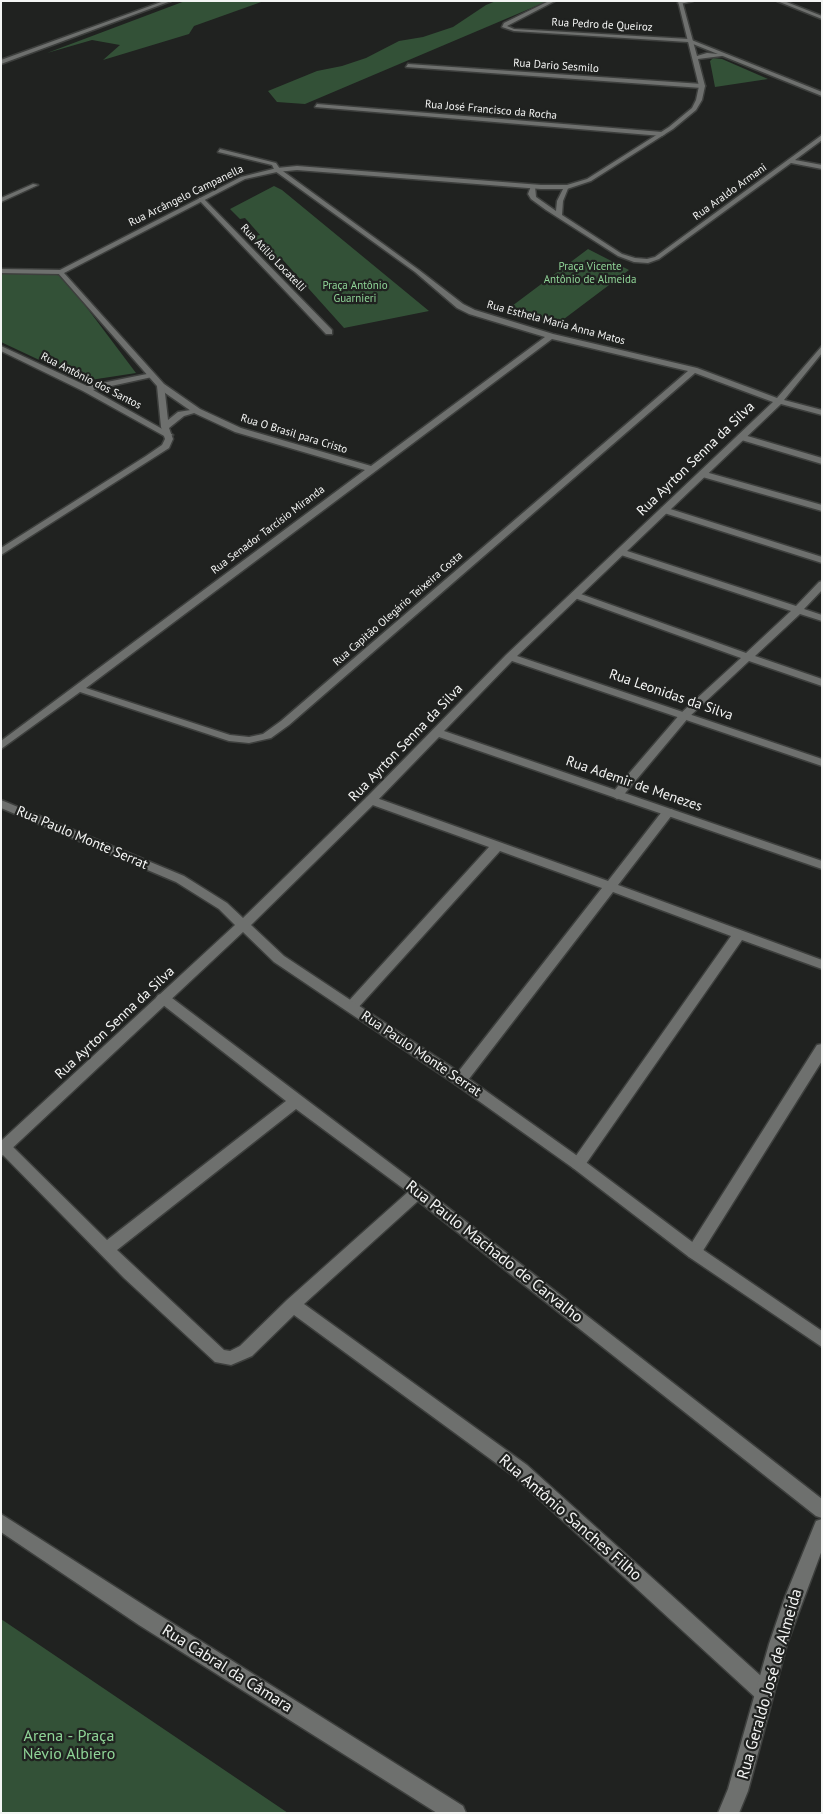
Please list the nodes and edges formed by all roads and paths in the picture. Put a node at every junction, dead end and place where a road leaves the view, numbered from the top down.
1 (169, 1) edge
2 (553, 1) edge
3 (691, 1) edge
4 (779, 1) edge
5 (680, 2) edge
6 (822, 18) edge
7 (689, 41) junction
8 (726, 55) junction
9 (694, 58) junction
10 (1, 62) edge
11 (408, 66) dead end
12 (702, 86) junction
13 (822, 94) edge
14 (317, 106) dead end
15 (662, 134) junction
16 (822, 137) edge
17 (220, 151) dead end
18 (791, 161) junction
19 (822, 167) edge
20 (277, 170) junction
21 (35, 185) dead end
22 (533, 187) junction
23 (568, 187) junction
24 (202, 199) junction
25 (1, 200) edge
26 (559, 215) junction
27 (1, 271) edge
28 (60, 272) junction
29 (329, 332) dead end
30 (551, 336) junction
31 (1, 348) edge
32 (819, 353) edge
33 (694, 370) junction
34 (149, 375) junction
35 (161, 386) junction
36 (86, 388) junction
37 (779, 401) junction
38 (197, 411) junction
39 (822, 413) edge
40 (167, 431) junction
41 (741, 438) junction
42 (822, 461) edge
43 (371, 469) junction
44 (702, 474) junction
45 (822, 508) edge
46 (664, 510) junction
47 (1, 552) edge
48 (621, 552) junction
49 (822, 560) edge
50 (822, 584) edge
51 (575, 596) junction
52 (798, 610) junction
53 (822, 618) edge
54 (746, 656) junction
55 (510, 657) junction
56 (822, 683) edge
57 (77, 688) junction
58 (685, 715) junction
59 (436, 732) junction
60 (1, 746) edge
61 (822, 763) edge
62 (617, 795) junction
63 (371, 800) junction
64 (1, 804) edge
65 (668, 812) junction
66 (498, 846) junction
67 (822, 865) edge
68 (612, 887) junction
69 (244, 925) junction
70 (739, 934) junction
71 (822, 965) edge
72 (163, 998) junction
73 (352, 1007) junction
74 (822, 1049) edge
75 (460, 1080) junction
76 (296, 1101) junction
77 (2, 1148) edge
78 (578, 1164) junction
79 (418, 1192) junction
80 (107, 1249) junction
81 (694, 1252) junction
82 (293, 1305) junction
83 (822, 1340) edge
84 (822, 1510) edge
85 (1, 1522) edge
86 (822, 1527) edge
87 (764, 1692) junction
88 (447, 1810) edge
89 (728, 1813) edge

1 - 10 street
2 - 7 street, Rua Pedro de Queiroz
3 - 5 street
4 - 6 street
5 - 7 street
7 - 8 street, Rua Pedro de Queiroz
7 - 9 street
8 - 9 street
8 - 13 street, Rua Pedro de Queiroz
9 - 12 street
11 - 12 street, Rua Dario Sesmilo
12 - 15 street, Rua Arcângelo Campanella
14 - 15 street, Rua José Francisco da Rocha
15 - 23 street, Rua Arcângelo Campanella
16 - 18 street, Rua Araldo Armani
17 - 20 street, Rua Esthela Maria Anna Matos
18 - 19 street
18 - 26 street, Rua Araldo Armani
20 - 22 street, Rua Arcângelo Campanella
20 - 24 street, Rua Arcângelo Campanella
20 - 30 street, Rua Esthela Maria Anna Matos
21 - 25 street
22 - 23 street, Rua Arcângelo Campanella
22 - 26 street
23 - 26 street
24 - 28 street, Rua Arcângelo Campanella
24 - 29 street, Rua Atílio Locatelli
27 - 28 street
28 - 34 street
30 - 33 street, Rua Esthela Maria Anna Matos
30 - 43 street, Rua Senador Tarcísio Miranda
31 - 36 street, Rua Antônio dos Santos
32 - 37 street, Rua Ayrton Senna da Silva
33 - 37 street, Rua Esthela Maria Anna Matos
33 - 57 street, Rua Capitão Olegário Teixeira Costa
34 - 35 street
34 - 36 street
35 - 38 street, Rua O Brasil para Cristo
35 - 40 street
36 - 40 street, Rua Antônio dos Santos
37 - 39 street, Rua Esthela Maria Anna Matos
37 - 41 street, Rua Ayrton Senna da Silva
38 - 40 street
38 - 43 street, Rua O Brasil para Cristo
40 - 47 street
41 - 42 street
41 - 44 street, Rua Ayrton Senna da Silva
43 - 57 street, Rua Senador Tarcísio Miranda
44 - 45 street
44 - 46 street, Rua Ayrton Senna da Silva
46 - 48 street, Rua Ayrton Senna da Silva
46 - 49 street
48 - 51 street, Rua Ayrton Senna da Silva
48 - 52 street
50 - 52 street
51 - 54 street
51 - 55 street, Rua Ayrton Senna da Silva
52 - 53 street
52 - 54 street
54 - 56 street
54 - 58 street
55 - 58 street, Rua Leonidas da Silva
55 - 59 street, Rua Ayrton Senna da Silva
57 - 60 street, Rua Senador Tarcísio Miranda
58 - 61 street, Rua Leonidas da Silva
58 - 62 street
59 - 62 street, Rua Ademir de Menezes
59 - 63 street, Rua Ayrton Senna da Silva
62 - 65 street, Rua Ademir de Menezes
63 - 66 street
63 - 69 street, Rua Ayrton Senna da Silva
64 - 69 street, Rua Paulo Monte Serrat
65 - 67 street, Rua Ademir de Menezes
65 - 68 street
66 - 68 street
66 - 73 street
68 - 70 street
68 - 75 street
69 - 72 street, Rua Ayrton Senna da Silva
69 - 73 street, Rua Paulo Monte Serrat
70 - 71 street
70 - 78 street
72 - 76 street, Rua Paulo Machado de Carvalho
72 - 77 street, Rua Ayrton Senna da Silva
73 - 75 street, Rua Paulo Monte Serrat
74 - 81 street
75 - 78 street, Rua Paulo Monte Serrat
76 - 79 street, Rua Paulo Machado de Carvalho
76 - 80 street
77 - 80 street
78 - 81 street, Rua Paulo Monte Serrat
79 - 82 street
79 - 84 street, Rua Paulo Machado de Carvalho
80 - 82 street
81 - 83 street, Rua Paulo Monte Serrat
82 - 87 street, Rua Antônio Sanches Filho
85 - 88 street, Rua Cabral da Câmara
86 - 87 street, Rua Geraldo José de Almeida
87 - 89 street, Rua Geraldo José de Almeida

